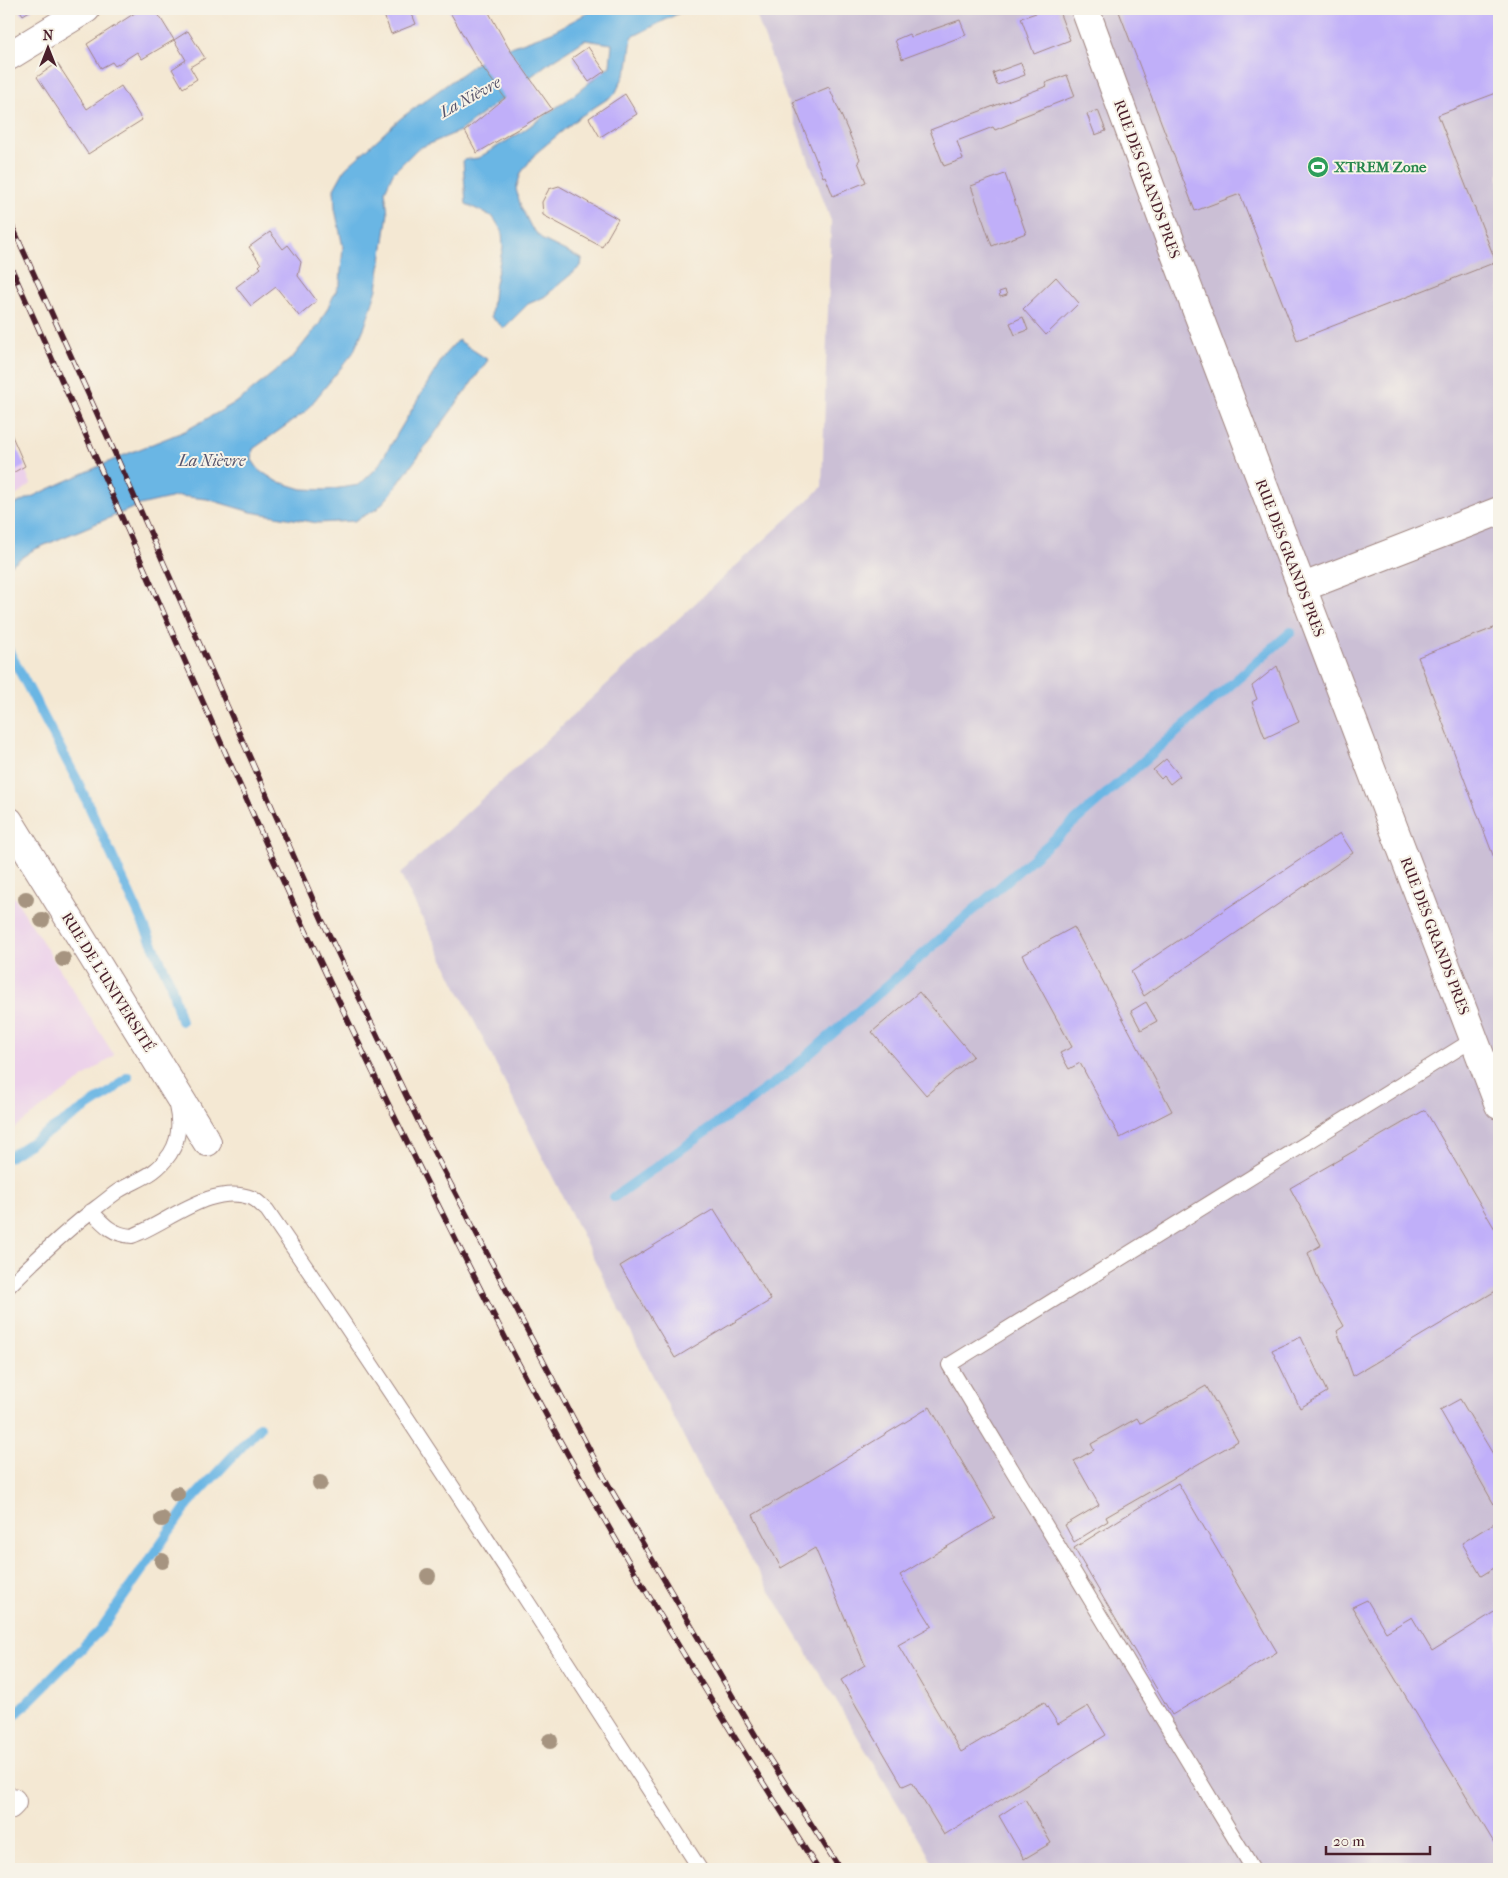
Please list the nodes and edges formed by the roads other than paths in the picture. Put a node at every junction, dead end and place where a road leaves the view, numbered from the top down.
1 (86, 9) edge
2 (1085, 9) edge
3 (9, 56) edge
4 (1499, 512) edge
5 (1302, 588) junction
6 (9, 821) edge
7 (1474, 1039) junction
8 (171, 1083) junction
9 (1499, 1105) edge
10 (207, 1142) dead end
11 (91, 1211) junction
12 (9, 1286) edge
13 (700, 1869) edge
14 (1253, 1869) edge

1 - 3 street
2 - 5 street, RUE DES GRANDS PRES
4 - 5 street
5 - 7 street, RUE DES GRANDS PRES
6 - 8 street, RUE DE L'UNIVERSITÉ
7 - 9 street, RUE DES GRANDS PRES
7 - 14 lane
8 - 10 street, RUE DE L'UNIVERSITÉ
8 - 11 lane
11 - 12 lane
11 - 13 lane

